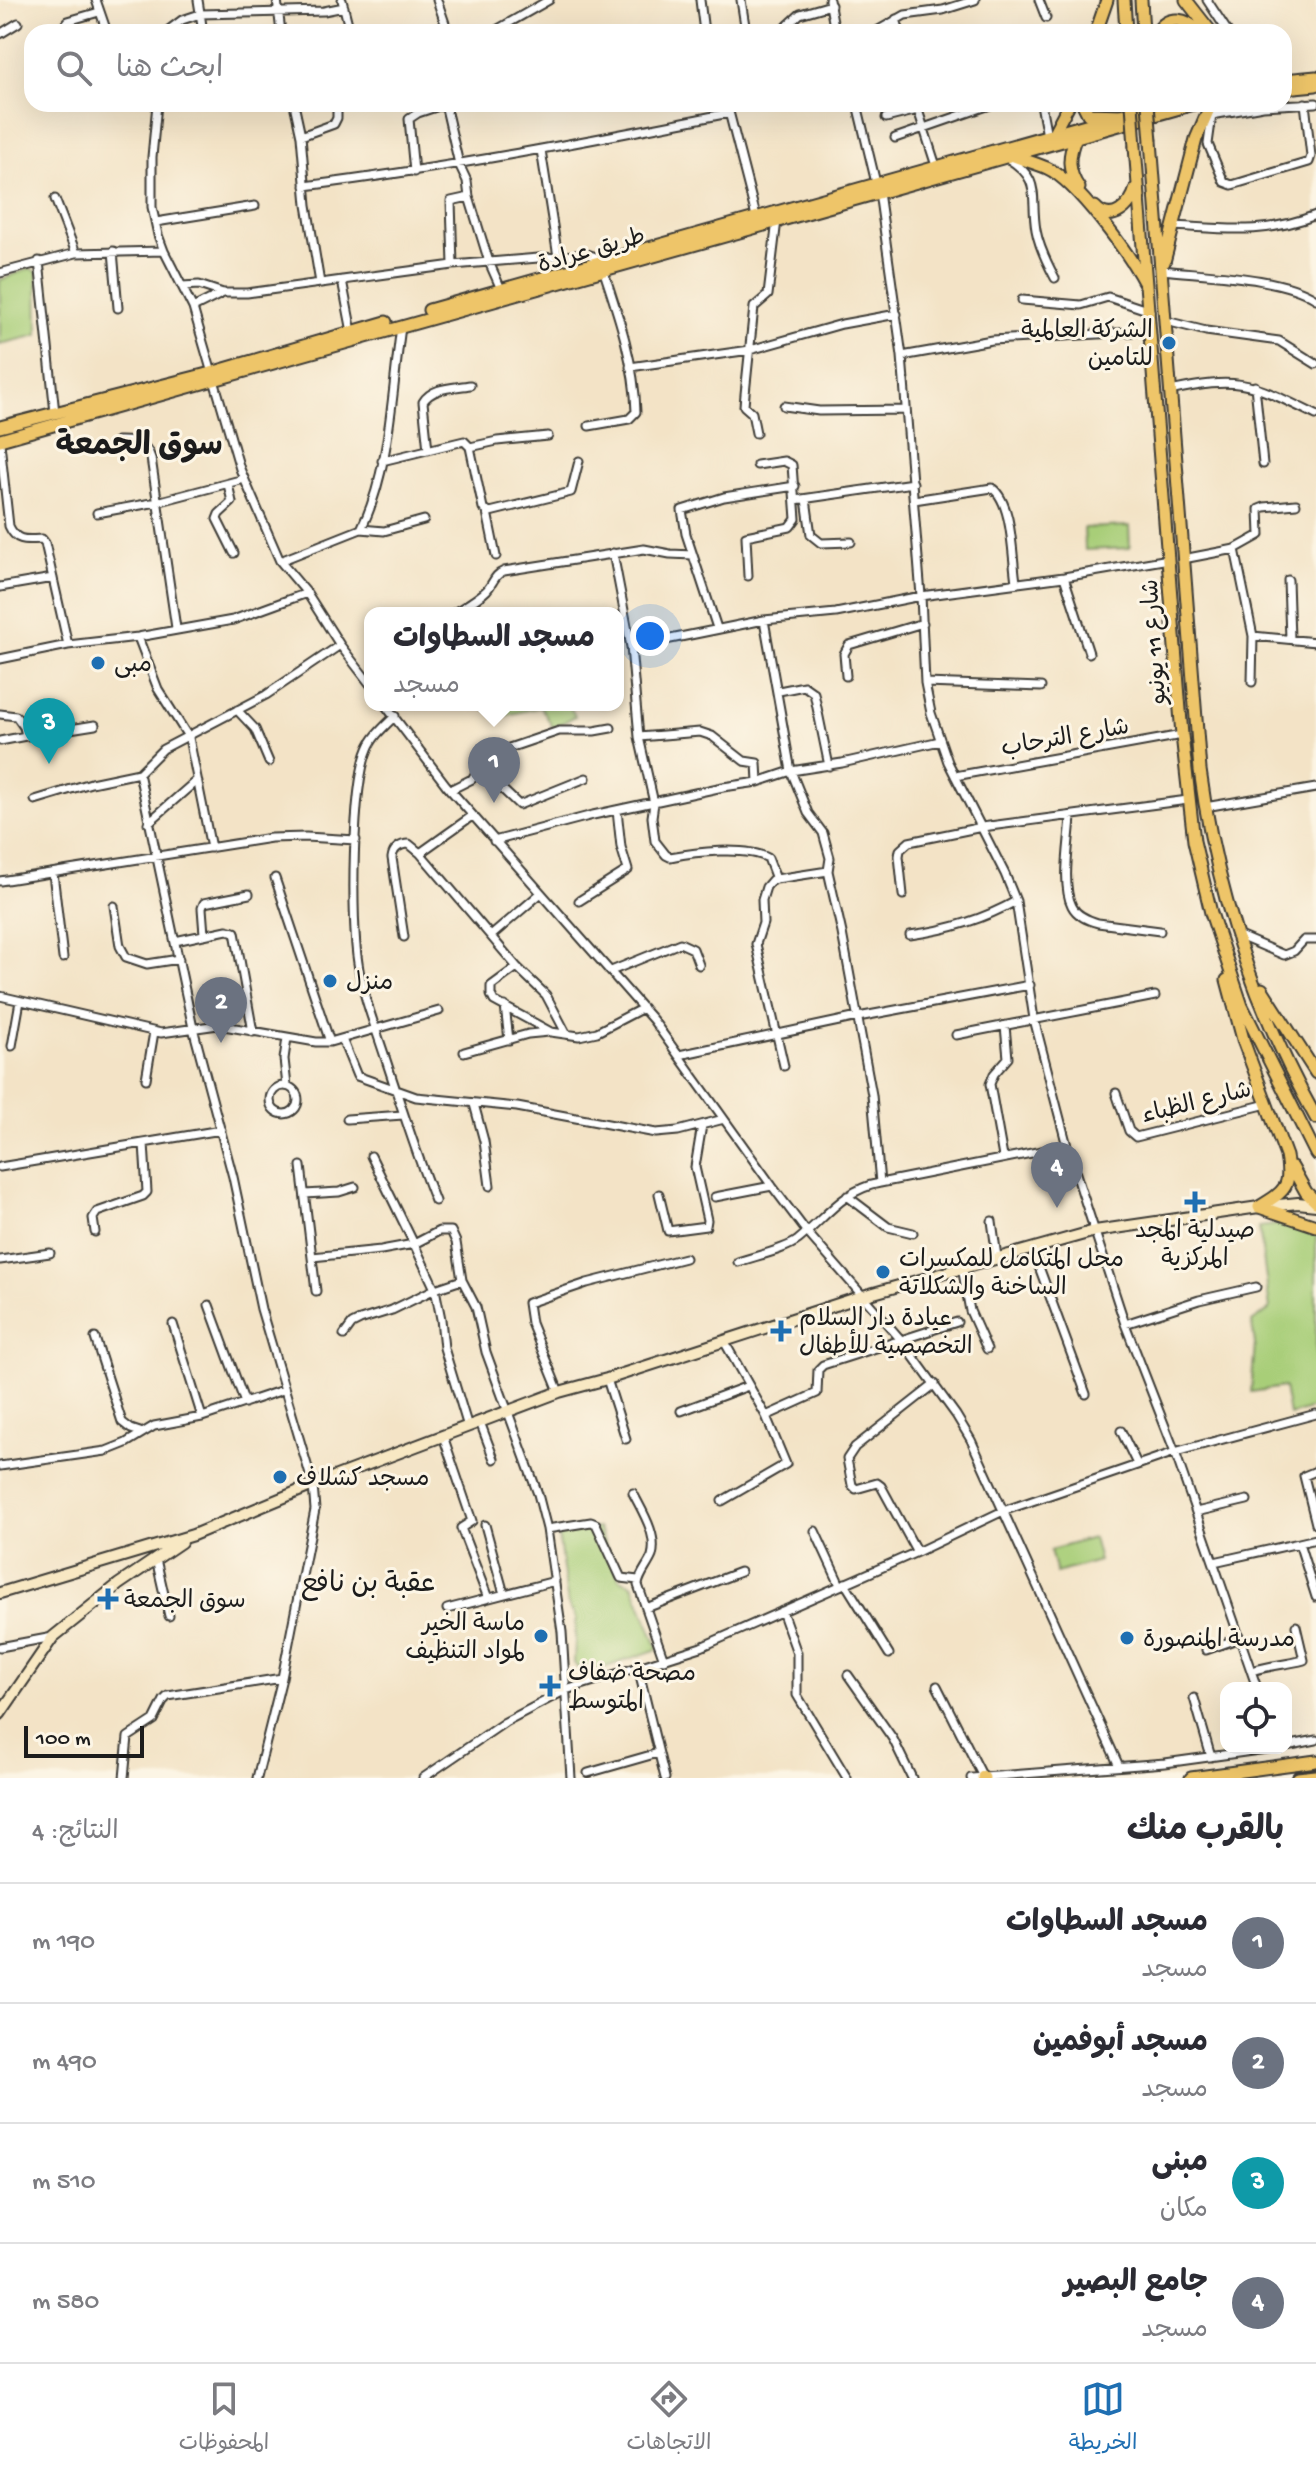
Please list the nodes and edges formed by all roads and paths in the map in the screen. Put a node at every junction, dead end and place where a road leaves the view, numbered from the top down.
1 (96, 0) edge
2 (198, 0) edge
3 (277, 0) edge
4 (437, 0) edge
5 (549, 0) edge
6 (700, 0) edge
7 (741, 0) edge
8 (921, 0) edge
9 (975, 0) edge
10 (1039, 0) edge
11 (1107, 0) edge
12 (1124, 0) edge
13 (1141, 0) edge
14 (1186, 0) edge
15 (1207, 0) edge
16 (830, 3) edge
17 (343, 4) edge
18 (99, 12) junction
19 (279, 12) junction
20 (923, 13) junction
21 (200, 14) junction
22 (1046, 18) dead end
23 (896, 19) junction
24 (18, 23) dead end
25 (66, 24) edge
26 (104, 24) edge
27 (177, 24) edge
28 (202, 24) edge
29 (280, 24) edge
30 (348, 24) edge
31 (445, 24) edge
32 (512, 24) edge
33 (703, 24) edge
34 (745, 24) edge
35 (789, 24) edge
36 (834, 24) edge
37 (888, 24) edge
38 (898, 24) edge
39 (1099, 24) edge
40 (1126, 24) edge
41 (1142, 24) edge
42 (1166, 24) edge
43 (1189, 24) edge
44 (1205, 24) edge
45 (1223, 24) edge
46 (0, 34) edge
47 (1316, 77) edge
48 (1292, 79) edge
49 (1316, 85) edge
50 (1292, 87) edge
51 (1305, 103) junction
52 (1316, 103) edge
53 (1292, 104) edge
54 (156, 112) edge
55 (296, 112) edge
56 (337, 112) edge
57 (421, 112) edge
58 (447, 112) edge
59 (710, 112) edge
60 (729, 112) edge
61 (859, 112) edge
62 (909, 112) edge
63 (918, 112) edge
64 (966, 112) edge
65 (1043, 112) edge
66 (1064, 112) edge
67 (1087, 112) edge
68 (1133, 112) edge
69 (1133, 112) edge
70 (1149, 112) edge
71 (1165, 112) edge
72 (1209, 112) edge
73 (1123, 115) junction
74 (886, 118) dead end
75 (923, 126) junction
76 (1050, 135) junction
77 (301, 136) junction
78 (1076, 137) junction
79 (895, 138) dead end
80 (541, 150) junction
81 (1008, 156) junction
82 (459, 164) junction
83 (936, 166) junction
84 (414, 172) junction
85 (1137, 183) junction
86 (305, 186) junction
87 (877, 188) junction
88 (469, 197) junction
89 (55, 199) dead end
90 (822, 203) junction
91 (255, 206) dead end
92 (1316, 215) edge
93 (756, 216) junction
94 (777, 220) junction
95 (156, 222) junction
96 (1173, 226) junction
97 (113, 251) junction
98 (164, 251) junction
99 (76, 253) junction
100 (558, 257) junction
101 (39, 261) junction
102 (489, 262) junction
103 (604, 264) junction
104 (453, 265) junction
105 (1162, 270) junction
106 (0, 273) edge
107 (1055, 278) dead end
108 (342, 280) junction
109 (320, 283) junction
110 (182, 286) junction
111 (501, 289) junction
112 (1148, 291) junction
113 (223, 293) junction
114 (1316, 299) edge
115 (1022, 300) dead end
116 (118, 308) dead end
117 (193, 308) junction
118 (1150, 311) junction
119 (897, 314) junction
120 (1166, 321) junction
121 (401, 325) junction
122 (1151, 331) junction
123 (352, 332) junction
124 (750, 350) junction
125 (902, 356) junction
126 (1316, 364) edge
127 (630, 367) junction
128 (212, 377) junction
129 (470, 385) dead end
130 (1255, 386) junction
131 (1170, 391) junction
132 (784, 406) dead end
133 (906, 410) junction
134 (55, 413) junction
135 (1316, 415) edge
136 (589, 426) dead end
137 (0, 427) edge
138 (756, 433) dead end
139 (548, 436) dead end
140 (117, 441) dead end
141 (0, 442) edge
142 (470, 447) junction
143 (428, 450) junction
144 (382, 461) junction
145 (579, 461) dead end
146 (1263, 464) dead end
147 (757, 465) dead end
148 (244, 479) junction
149 (913, 483) junction
150 (228, 484) junction
151 (795, 486) junction
152 (806, 499) junction
153 (795, 500) junction
154 (914, 500) junction
155 (157, 502) junction
156 (1296, 504) dead end
157 (487, 512) junction
158 (97, 513) dead end
159 (424, 520) dead end
160 (4, 527) edge
161 (361, 529) junction
162 (851, 542) dead end
163 (1235, 549) junction
164 (234, 553) dead end
165 (613, 553) junction
166 (693, 555) junction
167 (496, 556) dead end
168 (1169, 559) junction
169 (1183, 559) junction
170 (280, 561) junction
171 (748, 576) dead end
172 (1064, 577) junction
173 (53, 578) junction
174 (1288, 580) dead end
175 (1016, 582) junction
176 (0, 587) edge
177 (307, 593) junction
178 (921, 596) junction
179 (463, 607) edge
180 (623, 607) edge
181 (624, 610) edge
182 (764, 620) junction
183 (923, 623) junction
184 (176, 628) junction
185 (717, 628) junction
186 (1253, 636) junction
187 (138, 637) junction
188 (1290, 639) junction
189 (1316, 642) edge
190 (68, 645) junction
191 (340, 645) junction
192 (631, 647) junction
193 (1089, 653) dead end
194 (0, 659) edge
195 (364, 676) edge
196 (846, 676) dead end
197 (1252, 682) dead end
198 (925, 683) junction
199 (1041, 687) dead end
200 (779, 691) junction
201 (237, 710) junction
202 (391, 711) edge
203 (0, 714) edge
204 (395, 716) junction
205 (95, 725) dead end
206 (611, 728) dead end
207 (1182, 735) junction
208 (26, 736) junction
209 (639, 737) junction
210 (189, 738) junction
211 (0, 741) edge
212 (940, 741) junction
213 (269, 762) dead end
214 (829, 766) junction
215 (480, 768) junction
216 (791, 771) junction
217 (139, 773) junction
218 (955, 776) junction
219 (586, 778) dead end
220 (196, 781) junction
221 (758, 782) junction
222 (1316, 788) edge
223 (450, 790) junction
224 (35, 800) dead end
225 (1188, 800) junction
226 (654, 803) junction
227 (1205, 807) junction
228 (617, 810) junction
229 (472, 816) junction
230 (1071, 816) junction
231 (148, 823) junction
232 (982, 827) junction
233 (356, 840) junction
234 (494, 841) junction
235 (211, 848) junction
236 (420, 853) junction
237 (156, 857) junction
238 (828, 871) junction
239 (53, 873) junction
240 (275, 878) dead end
241 (776, 879) junction
242 (0, 881) edge
243 (541, 893) junction
244 (249, 894) dead end
245 (903, 895) dead end
246 (579, 901) dead end
247 (1016, 901) junction
248 (114, 906) dead end
249 (1160, 931) dead end
250 (204, 934) junction
251 (910, 935) dead end
252 (491, 936) junction
253 (404, 937) dead end
254 (1238, 939) junction
255 (1316, 940) edge
256 (175, 941) junction
257 (1222, 947) junction
258 (63, 958) dead end
259 (179, 959) junction
260 (699, 965) dead end
261 (517, 967) junction
262 (611, 971) junction
263 (1030, 985) junction
264 (0, 996) edge
265 (1155, 996) dead end
266 (20, 1001) junction
267 (505, 1006) junction
268 (643, 1008) junction
269 (439, 1011) dead end
270 (858, 1017) junction
271 (1034, 1019) junction
272 (1005, 1026) junction
273 (193, 1028) junction
274 (376, 1028) junction
275 (154, 1032) junction
276 (253, 1032) junction
277 (551, 1032) junction
278 (566, 1033) junction
279 (777, 1035) junction
280 (956, 1035) dead end
281 (287, 1038) junction
282 (342, 1039) junction
283 (509, 1040) junction
284 (330, 1042) junction
285 (12, 1046) dead end
286 (464, 1052) dead end
287 (679, 1055) junction
288 (784, 1066) dead end
289 (1316, 1073) edge
290 (146, 1079) dead end
291 (287, 1086) junction
292 (396, 1089) junction
293 (1116, 1093) dead end
294 (474, 1104) junction
295 (1267, 1104) junction
296 (403, 1115) junction
297 (1316, 1118) edge
298 (347, 1119) dead end
299 (724, 1119) junction
300 (702, 1125) junction
301 (221, 1130) junction
302 (144, 1143) junction
303 (1067, 1146) junction
304 (1316, 1154) edge
305 (371, 1156) dead end
306 (1286, 1156) junction
307 (1003, 1157) junction
308 (301, 1166) dead end
309 (0, 1167) edge
310 (880, 1183) junction
311 (490, 1186) dead end
312 (772, 1186) junction
313 (355, 1187) dead end
314 (305, 1194) junction
315 (659, 1194) dead end
316 (847, 1196) junction
317 (715, 1197) dead end
318 (1314, 1199) edge
319 (435, 1201) dead end
320 (1298, 1203) junction
321 (1259, 1207) junction
322 (1302, 1220) junction
323 (992, 1221) dead end
324 (1316, 1226) edge
325 (806, 1231) junction
326 (1095, 1231) junction
327 (95, 1232) dead end
328 (913, 1233) dead end
329 (414, 1244) junction
330 (1032, 1248) junction
331 (50, 1253) dead end
332 (312, 1257) junction
333 (997, 1257) junction
334 (685, 1258) dead end
335 (0, 1260) edge
336 (738, 1262) dead end
337 (962, 1267) junction
338 (462, 1280) junction
339 (1256, 1287) dead end
340 (435, 1289) junction
341 (316, 1291) dead end
342 (863, 1296) junction
343 (209, 1305) dead end
344 (957, 1322) dead end
345 (173, 1324) dead end
346 (1125, 1324) junction
347 (344, 1335) dead end
348 (95, 1338) dead end
349 (724, 1341) junction
350 (902, 1341) junction
351 (987, 1349) dead end
352 (607, 1379) junction
353 (935, 1384) junction
354 (748, 1386) junction
355 (283, 1390) junction
356 (559, 1392) junction
357 (1086, 1394) dead end
358 (245, 1403) junction
359 (509, 1411) junction
360 (681, 1411) dead end
361 (1316, 1414) edge
362 (766, 1416) junction
363 (202, 1417) junction
364 (480, 1422) junction
365 (468, 1427) junction
366 (1121, 1431) dead end
367 (140, 1432) junction
368 (443, 1436) junction
369 (626, 1439) dead end
370 (1175, 1452) junction
371 (494, 1459) dead end
372 (1137, 1464) junction
373 (0, 1466) edge
374 (1316, 1471) edge
375 (313, 1485) junction
376 (633, 1493) dead end
377 (1247, 1500) dead end
378 (722, 1501) dead end
379 (1003, 1511) junction
380 (1196, 1512) junction
381 (1316, 1524) edge
382 (485, 1525) dead end
383 (547, 1529) junction
384 (815, 1531) dead end
385 (193, 1535) junction
386 (1316, 1539) edge
387 (1299, 1543) junction
388 (917, 1552) junction
389 (127, 1556) junction
390 (156, 1559) junction
391 (1214, 1562) junction
392 (740, 1572) dead end
393 (129, 1577) junction
394 (638, 1580) junction
395 (555, 1581) junction
396 (842, 1584) junction
397 (0, 1593) edge
398 (504, 1594) junction
399 (1316, 1597) edge
400 (488, 1598) junction
401 (646, 1608) junction
402 (447, 1609) dead end
403 (782, 1611) junction
404 (169, 1616) dead end
405 (1296, 1626) dead end
406 (53, 1637) junction
407 (1240, 1638) junction
408 (0, 1647) edge
409 (1206, 1650) dead end
410 (889, 1654) dead end
411 (664, 1660) junction
412 (638, 1668) junction
413 (1252, 1671) junction
414 (848, 1675) dead end
415 (282, 1678) junction
416 (1255, 1682) edge
417 (937, 1686) dead end
418 (566, 1690) junction
419 (1194, 1698) dead end
420 (0, 1714) edge
421 (1316, 1740) edge
422 (1292, 1745) edge
423 (658, 1753) junction
424 (1232, 1754) edge
425 (1211, 1757) junction
426 (1316, 1761) edge
427 (1119, 1766) junction
428 (588, 1773) dead end
429 (1316, 1776) edge
430 (124, 1778) edge
431 (257, 1778) edge
432 (423, 1778) edge
433 (571, 1778) edge
434 (665, 1778) edge
435 (847, 1778) edge
436 (912, 1778) edge
437 (971, 1778) edge
438 (984, 1778) edge
439 (1191, 1778) edge
440 (1298, 1778) edge

1 - 18 street
2 - 21 street
3 - 19 street
4 - 31 street
5 - 32 street
6 - 33 street
7 - 34 street
8 - 20 street
9 - 20 street
10 - 22 street
11 - 39 main road
12 - 40 main road
13 - 41 main road
14 - 44 main road
15 - 45 street
16 - 35 street
16 - 36 street
17 - 19 street
17 - 30 street
18 - 25 street
18 - 26 street
19 - 21 street
19 - 29 street
20 - 23 street
21 - 27 street
21 - 28 street
23 - 37 street
23 - 38 street
24 - 46 street
42 - 43 main road
47 - 48 main road
49 - 50 main road
51 - 52 street
51 - 53 street
51 - 72 street
54 - 95 street
55 - 77 street
56 - 77 street
57 - 84 street
58 - 82 street
59 - 80 street
60 - 93 street
61 - 87 street
62 - 74 street
63 - 75 street
64 - 75 street
65 - 76 street
66 - 76 main road
67 - 73 main road
68 - 73 main road, طريق عرادة
69 - 85 main road, شارع 11 يونيو, bridge
70 - 105 main road, شارع 11 يونيو, bridge
71 - 78 main road, طريق عرادة
72 - 96 main road
73 - 76 main road, طريق عرادة
75 - 79 street
75 - 83 street
76 - 83 main road, طريق عرادة
77 - 86 street
78 - 81 main road, طريق عرادة
78 - 85 main road
80 - 82 street
80 - 100 street
81 - 87 main road, طريق عرادة
81 - 107 street
81 - 112 main road
82 - 84 street
82 - 88 street
83 - 87 main road, طريق عرادة
84 - 86 street
85 - 112 main road, شارع 11 يونيو
86 - 109 street
87 - 90 main road, طريق عرادة
87 - 119 street
88 - 102 street
88 - 104 street
89 - 99 street
90 - 93 main road, طريق عرادة
90 - 94 main road, طريق عرادة
91 - 95 street
92 - 96 street
93 - 103 main road, طريق عرادة
94 - 103 main road, طريق عرادة
94 - 124 street
95 - 98 street
96 - 105 main road
97 - 98 street
97 - 99 street
97 - 116 street
98 - 110 street
99 - 101 street
100 - 102 street
100 - 103 street
101 - 106 street
101 - 134 street
102 - 104 street
102 - 111 street
103 - 111 main road, طريق عرادة
103 - 121 main road, طريق عرادة
103 - 127 street
104 - 108 street
105 - 114 street
105 - 120 main road, شارع 11 يونيو
108 - 109 street
108 - 123 street
109 - 113 street
110 - 113 street
110 - 117 street
111 - 123 main road, طريق عرادة
112 - 118 main road, شارع 11 يونيو
113 - 117 street
115 - 118 street
117 - 128 street
118 - 122 main road, شارع 11 يونيو
119 - 124 street
119 - 125 street
120 - 126 street
120 - 131 main road, شارع 11 يونيو
121 - 128 main road, طريق عرادة
121 - 144 street
122 - 125 street
122 - 168 main road, شارع 11 يونيو
123 - 128 main road, طريق عرادة
124 - 127 street
124 - 138 street
125 - 133 street
127 - 136 street
128 - 134 main road, طريق عرادة
128 - 141 main road, طريق عرادة
128 - 148 street
129 - 143 street
130 - 131 street
130 - 135 street
130 - 146 street
131 - 169 main road, شارع 11 يونيو
132 - 133 street
133 - 149 street
134 - 137 main road, طريق عرادة
139 - 142 street
140 - 155 street
141 - 160 street
142 - 143 street
142 - 157 street
143 - 144 street
144 - 161 street
145 - 157 street
147 - 151 street
148 - 150 street
148 - 170 street
149 - 152 street
149 - 154 street
150 - 155 street
150 - 164 street
151 - 153 street
151 - 166 street
152 - 153 street
152 - 162 street
153 - 171 street
154 - 175 street
154 - 178 street
155 - 158 street
155 - 184 street
156 - 163 street
157 - 167 street
159 - 161 street
160 - 173 street
161 - 170 street
163 - 169 street
163 - 186 street
165 - 166 street
165 - 179 street
165 - 180 street
166 - 185 street
168 - 172 street
168 - 207 main road, شارع 11 يونيو
169 - 227 main road, شارع 11 يونيو
170 - 177 street
172 - 175 street
172 - 193 street
173 - 176 street
173 - 190 street
174 - 188 street
175 - 178 street
177 - 184 street
177 - 191 street
178 - 182 street
178 - 183 street
181 - 192 street
182 - 185 street
182 - 200 street
183 - 196 street
183 - 198 street
184 - 187 street
185 - 192 street
186 - 188 street
186 - 197 street
187 - 190 street
187 - 210 street
188 - 189 street
190 - 194 street
191 - 195 street
191 - 201 street
192 - 209 street
198 - 199 street
198 - 212 street
200 - 214 street
200 - 216 street
201 - 210 street
201 - 213 street
202 - 204 street
203 - 208 street
204 - 223 street
204 - 233 street
205 - 208 street
206 - 215 street
207 - 218 street, شارع الترحاب
207 - 225 main road, شارع 11 يونيو
208 - 211 street
209 - 221 street
209 - 226 street
210 - 217 street
210 - 220 street
212 - 214 street
212 - 218 street
214 - 216 street
215 - 219 street
215 - 223 street
216 - 221 street
216 - 238 street
217 - 224 street
217 - 231 street
218 - 232 street
220 - 231 street
220 - 235 street
221 - 226 street
222 - 227 street
223 - 229 street
225 - 230 street
225 - 257 main road, شارع 11 يونيو
226 - 228 street
226 - 241 street
227 - 254 main road, شارع 11 يونيو
228 - 234 street
228 - 246 street
229 - 234 street
229 - 236 street
230 - 232 street
230 - 249 street
231 - 237 street
232 - 245 street
232 - 247 street
233 - 235 street
233 - 274 street
234 - 243 street
235 - 237 street
236 - 252 street
236 - 253 street
237 - 239 street
237 - 256 street
238 - 241 street
238 - 270 street
239 - 242 street
239 - 258 street
240 - 284 street
241 - 279 street
243 - 252 street
243 - 262 street
244 - 250 street
247 - 251 street
247 - 263 street
248 - 259 street
250 - 256 street
250 - 276 street
252 - 261 street
254 - 255 street
254 - 289 main road
254 - 297 main road, شارع 11 يونيو
256 - 259 street
257 - 295 main road
257 - 304 main road, شارع 11 يونيو
259 - 273 street
260 - 262 street
261 - 267 street
261 - 278 street
262 - 268 street
263 - 270 street
263 - 271 street
264 - 266 street
265 - 271 street
266 - 275 street
266 - 285 street
267 - 277 street
267 - 283 street
268 - 278 street
268 - 287 street
269 - 274 street
270 - 279 street
270 - 310 street
271 - 272 street
271 - 303 street
272 - 280 street
272 - 307 street
273 - 275 street
273 - 276 street
273 - 301 street
274 - 282 street
274 - 292 street
275 - 290 street
276 - 281 street
277 - 278 street
277 - 283 street
279 - 287 street
279 - 288 street
281 - 284 street
281 - 291 street
282 - 284 street
282 - 292 street
283 - 286 street
287 - 299 street
291 - 291 street
292 - 294 street
292 - 296 street
293 - 295 street, شارع الظباء
294 - 300 street
294 - 311 street
295 - 306 main road
296 - 298 street
296 - 319 street
299 - 300 street
299 - 312 street
300 - 315 street
301 - 302 street
301 - 355 street
302 - 309 street
302 - 327 street
303 - 307 street
303 - 326 street
305 - 329 street
306 - 318 main road
306 - 321 main road
307 - 310 street
308 - 314 street
310 - 316 street
312 - 317 street
312 - 325 street
313 - 314 street
314 - 332 street
316 - 325 street
316 - 328 street
318 - 320 main road
320 - 321 main road
320 - 322 main road
321 - 322 main road
321 - 326 main road
322 - 324 main road
323 - 333 street
325 - 336 street
325 - 342 street
326 - 330 main road
326 - 346 street
329 - 332 street
329 - 338 street
329 - 340 street
330 - 333 main road
330 - 357 street
331 - 335 street
332 - 341 street
333 - 337 main road
334 - 356 street
337 - 342 main road
337 - 351 street
338 - 340 street
338 - 359 street
339 - 346 street
340 - 347 street
340 - 365 street
342 - 349 main road
342 - 350 street
343 - 358 street
344 - 350 street
345 - 363 street
346 - 370 street
348 - 367 street
349 - 352 main road
349 - 354 street
350 - 353 street
350 - 362 street
352 - 356 main road
352 - 369 street
353 - 379 street
353 - 388 street
354 - 360 street
354 - 362 street
355 - 358 street
355 - 375 street
356 - 359 main road
358 - 363 street
359 - 364 main road
359 - 383 street
361 - 370 street
362 - 378 street
363 - 367 street
364 - 365 main road
364 - 371 street
365 - 368 main road
366 - 372 street
367 - 373 street
368 - 375 main road
368 - 400 street
370 - 372 street
370 - 380 street
372 - 379 street
374 - 381 street
375 - 385 main road
375 - 415 street
376 - 394 street
377 - 380 street
379 - 388 street
379 - 427 street
380 - 391 street
382 - 398 street
383 - 394 street
383 - 395 street
384 - 396 street
385 - 389 main road
385 - 390 main road
386 - 387 street
387 - 391 street
387 - 399 street
388 - 396 street
389 - 393 main road
389 - 397 main road
390 - 393 main road
390 - 404 street
391 - 407 street
392 - 401 street
393 - 406 main road
394 - 401 street
395 - 398 street
395 - 418 street
396 - 403 street
396 - 410 street
398 - 400 street
400 - 402 street
401 - 411 street
403 - 411 street
403 - 435 street
405 - 413 street
406 - 408 street
406 - 420 main road
407 - 409 street
407 - 413 street
411 - 412 street
412 - 418 street
412 - 423 street
413 - 416 street
414 - 436 street
415 - 430 street
415 - 431 street
417 - 438 street
418 - 432 street
418 - 433 street
419 - 425 street
421 - 422 street
423 - 428 street
423 - 434 street
424 - 425 street
425 - 427 street
426 - 439 main road
427 - 438 street
429 - 440 main road
437 - 438 street

